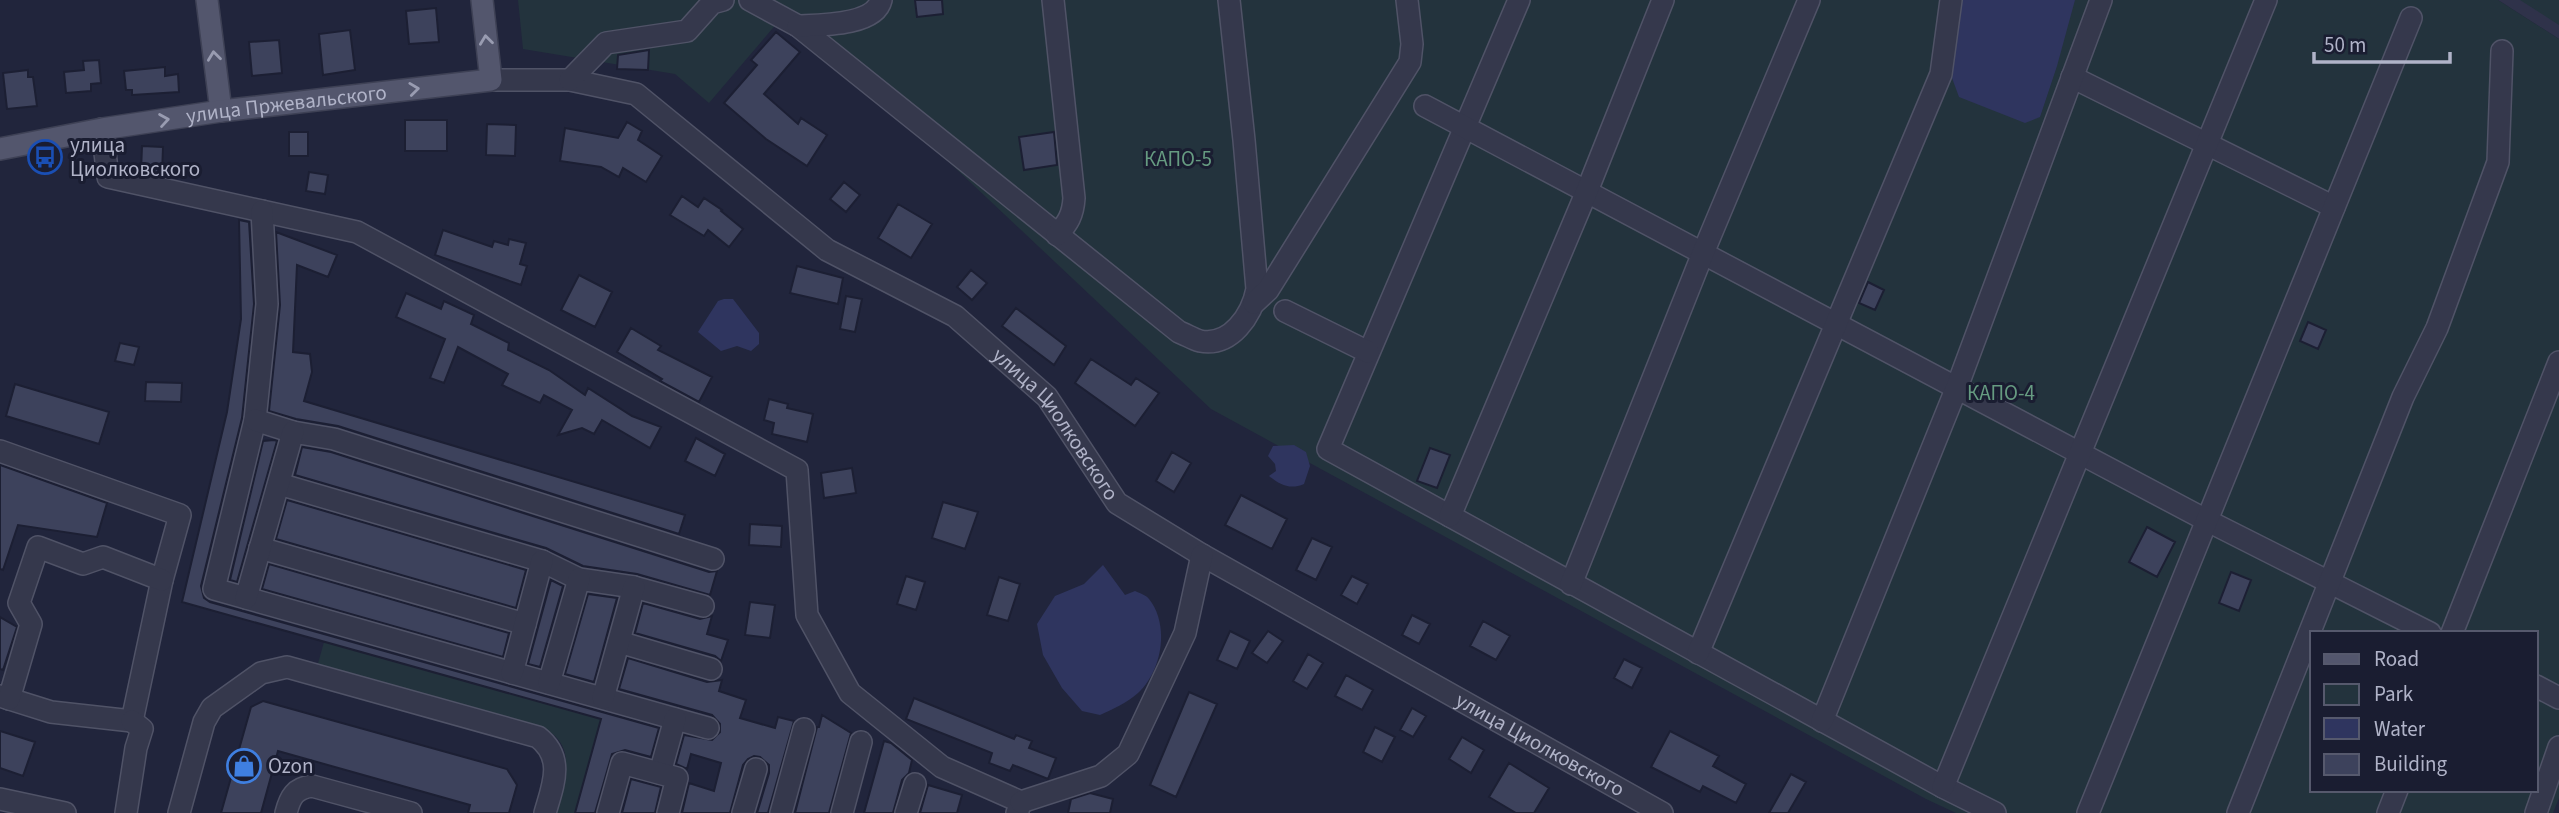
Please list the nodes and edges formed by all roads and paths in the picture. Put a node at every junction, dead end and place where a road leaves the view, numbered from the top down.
1 (207, 0) edge
2 (482, 0) edge
3 (750, 0) edge
4 (881, 0) edge
5 (1053, 0) edge
6 (1229, 0) edge
7 (1406, 0) edge
8 (1519, 0) edge
9 (1663, 0) edge
10 (1809, 0) edge
11 (1951, 0) edge
12 (2101, 0) edge
13 (2266, 0) edge
14 (715, 1) edge
15 (2411, 18) dead end
16 (797, 26) junction
17 (2502, 51) dead end
18 (2072, 77) junction
19 (491, 80) junction
20 (570, 80) junction
21 (1425, 107) dead end
22 (221, 111) junction
23 (1466, 126) junction
24 (102, 129) junction
25 (2207, 145) junction
26 (0, 149) edge
27 (1587, 191) junction
28 (2334, 207) junction
29 (262, 211) junction
30 (1057, 235) junction
31 (1703, 253) junction
32 (1254, 303) junction
33 (1285, 311) dead end
34 (1836, 323) junction
35 (1368, 352) junction
36 (2559, 362) edge
37 (1957, 387) junction
38 (255, 420) junction
39 (293, 432) junction
40 (0, 451) edge
41 (2081, 453) junction
42 (279, 484) junction
43 (1450, 516) junction
44 (2206, 520) junction
45 (260, 548) junction
46 (1202, 555) junction
47 (713, 559) dead end
48 (542, 561) junction
49 (579, 579) junction
50 (162, 580) junction
51 (2329, 582) junction
52 (1571, 584) junction
53 (634, 587) junction
54 (246, 598) junction
55 (703, 606) dead end
56 (525, 624) junction
57 (2426, 631) edge
58 (2453, 631) edge
59 (619, 642) junction
60 (1698, 653) junction
61 (710, 669) dead end
62 (512, 673) junction
63 (549, 683) junction
64 (2538, 687) edge
65 (4, 698) edge
66 (603, 698) junction
67 (2559, 698) edge
68 (675, 719) junction
69 (1822, 721) junction
70 (132, 722) junction
71 (708, 728) dead end
72 (804, 729) dead end
73 (861, 742) dead end
74 (2559, 747) edge
75 (755, 769) dead end
76 (660, 773) junction
77 (915, 784) dead end
78 (1943, 787) junction
79 (2396, 792) edge
80 (0, 799) edge
81 (1019, 808) edge
82 (65, 813) edge
83 (126, 813) edge
84 (179, 813) edge
85 (286, 813) edge
86 (411, 813) edge
87 (545, 813) edge
88 (608, 813) edge
89 (668, 813) edge
90 (743, 813) edge
91 (781, 813) edge
92 (842, 813) edge
93 (906, 813) edge
94 (1662, 813) edge
95 (1995, 813) edge
96 (2088, 813) edge
97 (2238, 813) edge
98 (2388, 813) edge
99 (2536, 813) edge

22 -> 1 main road
19 -> 2 main road
3 - 16 street
4 - 16 street
5 - 30 street
6 - 32 street
7 - 32 street
8 - 23 street
9 - 27 street
10 - 31 street
11 - 34 street
12 - 18 street
13 - 25 street
14 - 20 street
15 - 28 street
16 - 30 street
17 - 51 street
18 - 25 street
18 - 37 street
19 - 20 street, улица Циолковского
22 -> 19 main road, улица Пржевальского
20 - 46 street, улица Циолковского
21 - 23 street
24 -> 22 main road, улица Пржевальского
23 - 27 street
23 - 35 street
24 - 26 main road, улица Пржевальского
24 - 29 street
25 - 28 street
25 - 41 street
27 - 31 street
27 - 43 street
28 - 44 street
29 - 38 street
29 - 81 street
30 - 32 street
31 - 34 street
31 - 52 street
33 - 35 street
34 - 37 street
34 - 60 street
35 - 43 street
36 - 58 street
37 - 41 street
37 - 69 street
38 - 39 street
38 - 54 street
39 - 42 street
39 - 47 street
40 - 50 street
41 - 44 street
41 - 78 street
42 - 45 street
42 - 48 street
43 - 52 street
44 - 51 street
44 - 96 street
45 - 54 street
45 - 56 street
46 - 81 street
46 - 94 street, улица Циолковского
48 - 49 street
48 - 56 street
49 - 53 street
49 - 63 street
50 - 65 street
50 - 70 street
51 - 57 street
51 - 97 street
52 - 60 street
53 - 55 street
53 - 59 street
54 - 62 street
56 - 62 street
59 - 61 street
59 - 66 street
60 - 69 street
62 - 63 street
63 - 66 street
64 - 67 street
65 - 70 street
66 - 68 street
68 - 71 street
68 - 76 street
69 - 78 street
70 - 83 street
72 - 91 street
73 - 92 street
74 - 99 street
75 - 90 street
76 - 88 street
76 - 89 street
77 - 93 street
78 - 95 street
79 - 98 street
80 - 82 street
84 - 87 street
85 - 86 street

